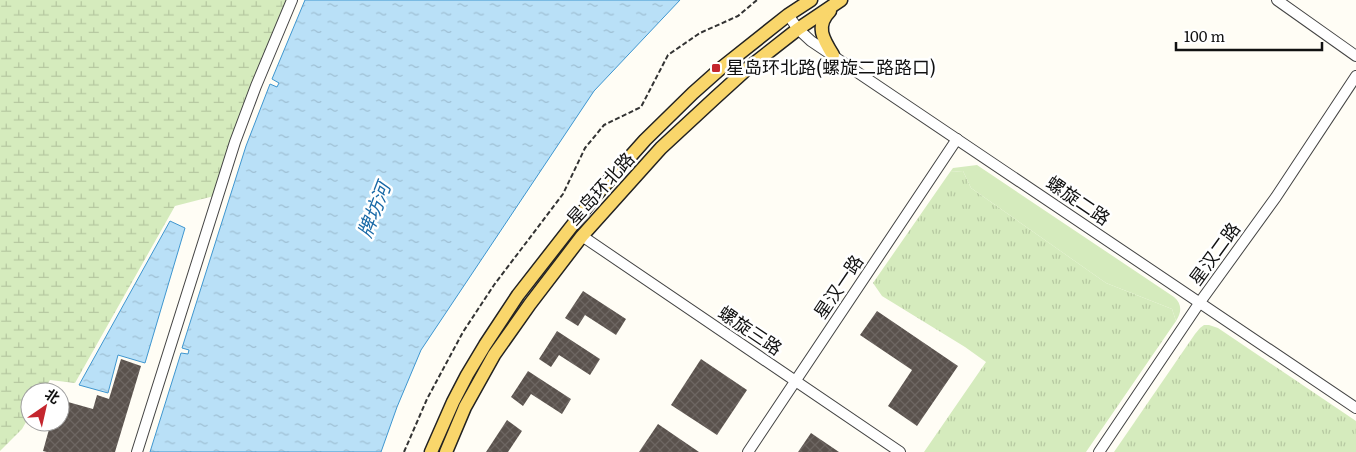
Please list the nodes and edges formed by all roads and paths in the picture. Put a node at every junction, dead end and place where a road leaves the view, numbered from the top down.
1 (292, 0) edge
2 (757, 0) edge
3 (811, 0) edge
4 (841, 0) edge
5 (1277, 0) edge
6 (788, 15) junction
7 (798, 29) junction
8 (833, 55) junction
9 (1356, 56) edge
10 (1356, 76) edge
11 (958, 140) junction
12 (582, 236) junction
13 (1200, 302) junction
14 (795, 382) junction
15 (1356, 408) edge
16 (138, 452) edge
17 (404, 452) edge
18 (431, 452) edge
19 (446, 452) edge
20 (748, 452) edge
21 (900, 452) edge
22 (1100, 452) edge

1 - 16 street
2 - 17 path
3 - 6 main road, 星岛环北路
4 - 7 main road, 星岛环北路
4 - 8 main road
5 - 9 street
6 - 7 street, 螺旋二路
6 - 18 main road, 星岛环北路
7 - 8 street, 螺旋二路
7 - 12 main road, 星岛环北路
8 - 11 street, 螺旋二路
10 - 13 street, 星汉二路
11 - 13 street, 螺旋二路
11 - 14 street, 星汉一路
12 - 14 street, 螺旋三路
12 - 19 main road, 星岛环北路
13 - 15 street, 螺旋二路
13 - 22 street, 星汉二路
14 - 20 street, 星汉一路
14 - 21 street, 螺旋三路

